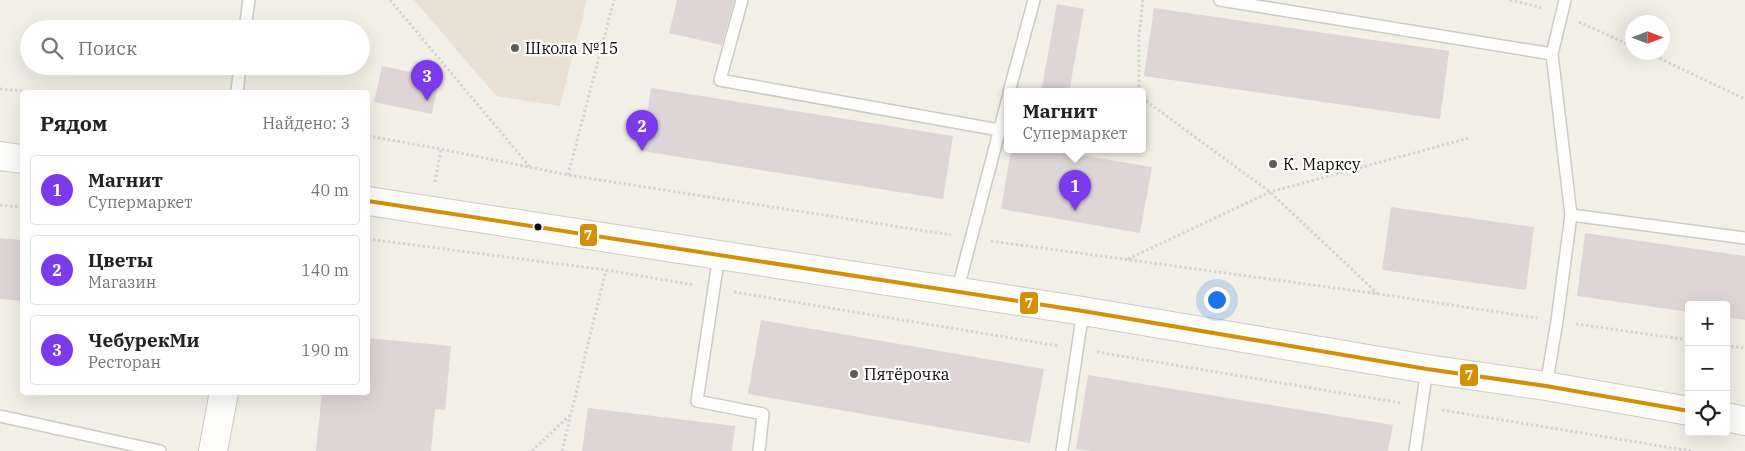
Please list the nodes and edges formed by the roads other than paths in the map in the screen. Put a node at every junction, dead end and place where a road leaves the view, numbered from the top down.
1 (249, 0) edge
2 (742, 0) edge
3 (1034, 0) edge
4 (1220, 0) edge
5 (1565, 0) edge
6 (246, 20) edge
7 (1552, 54) junction
8 (239, 75) edge
9 (1010, 88) edge
10 (237, 90) edge
11 (1004, 112) edge
12 (999, 130) junction
13 (0, 156) edge
14 (20, 158) edge
15 (370, 201) edge
16 (1571, 215) junction
17 (1745, 238) edge
18 (719, 255) junction
19 (957, 292) junction
20 (1083, 312) junction
21 (1427, 369) junction
22 (1546, 386) junction
23 (223, 395) edge
24 (1685, 410) edge
25 (0, 416) edge
26 (1730, 418) edge
27 (1745, 421) edge
28 (160, 451) edge
29 (213, 451) edge
30 (759, 451) edge
31 (1062, 451) edge
32 (1415, 451) edge

1 - 6 lane
2 - 12 lane
3 - 9 lane
4 - 7 lane
5 - 7 lane
7 - 16 lane
8 - 10 lane
11 - 12 lane
12 - 19 lane
13 - 14 street
15 - 18 street
16 - 17 lane
16 - 22 lane
18 - 19 street
18 - 30 lane
19 - 20 street
20 - 21 street
20 - 31 lane
21 - 22 street
21 - 32 lane
22 - 24 street
23 - 29 street
25 - 28 lane
26 - 27 street

